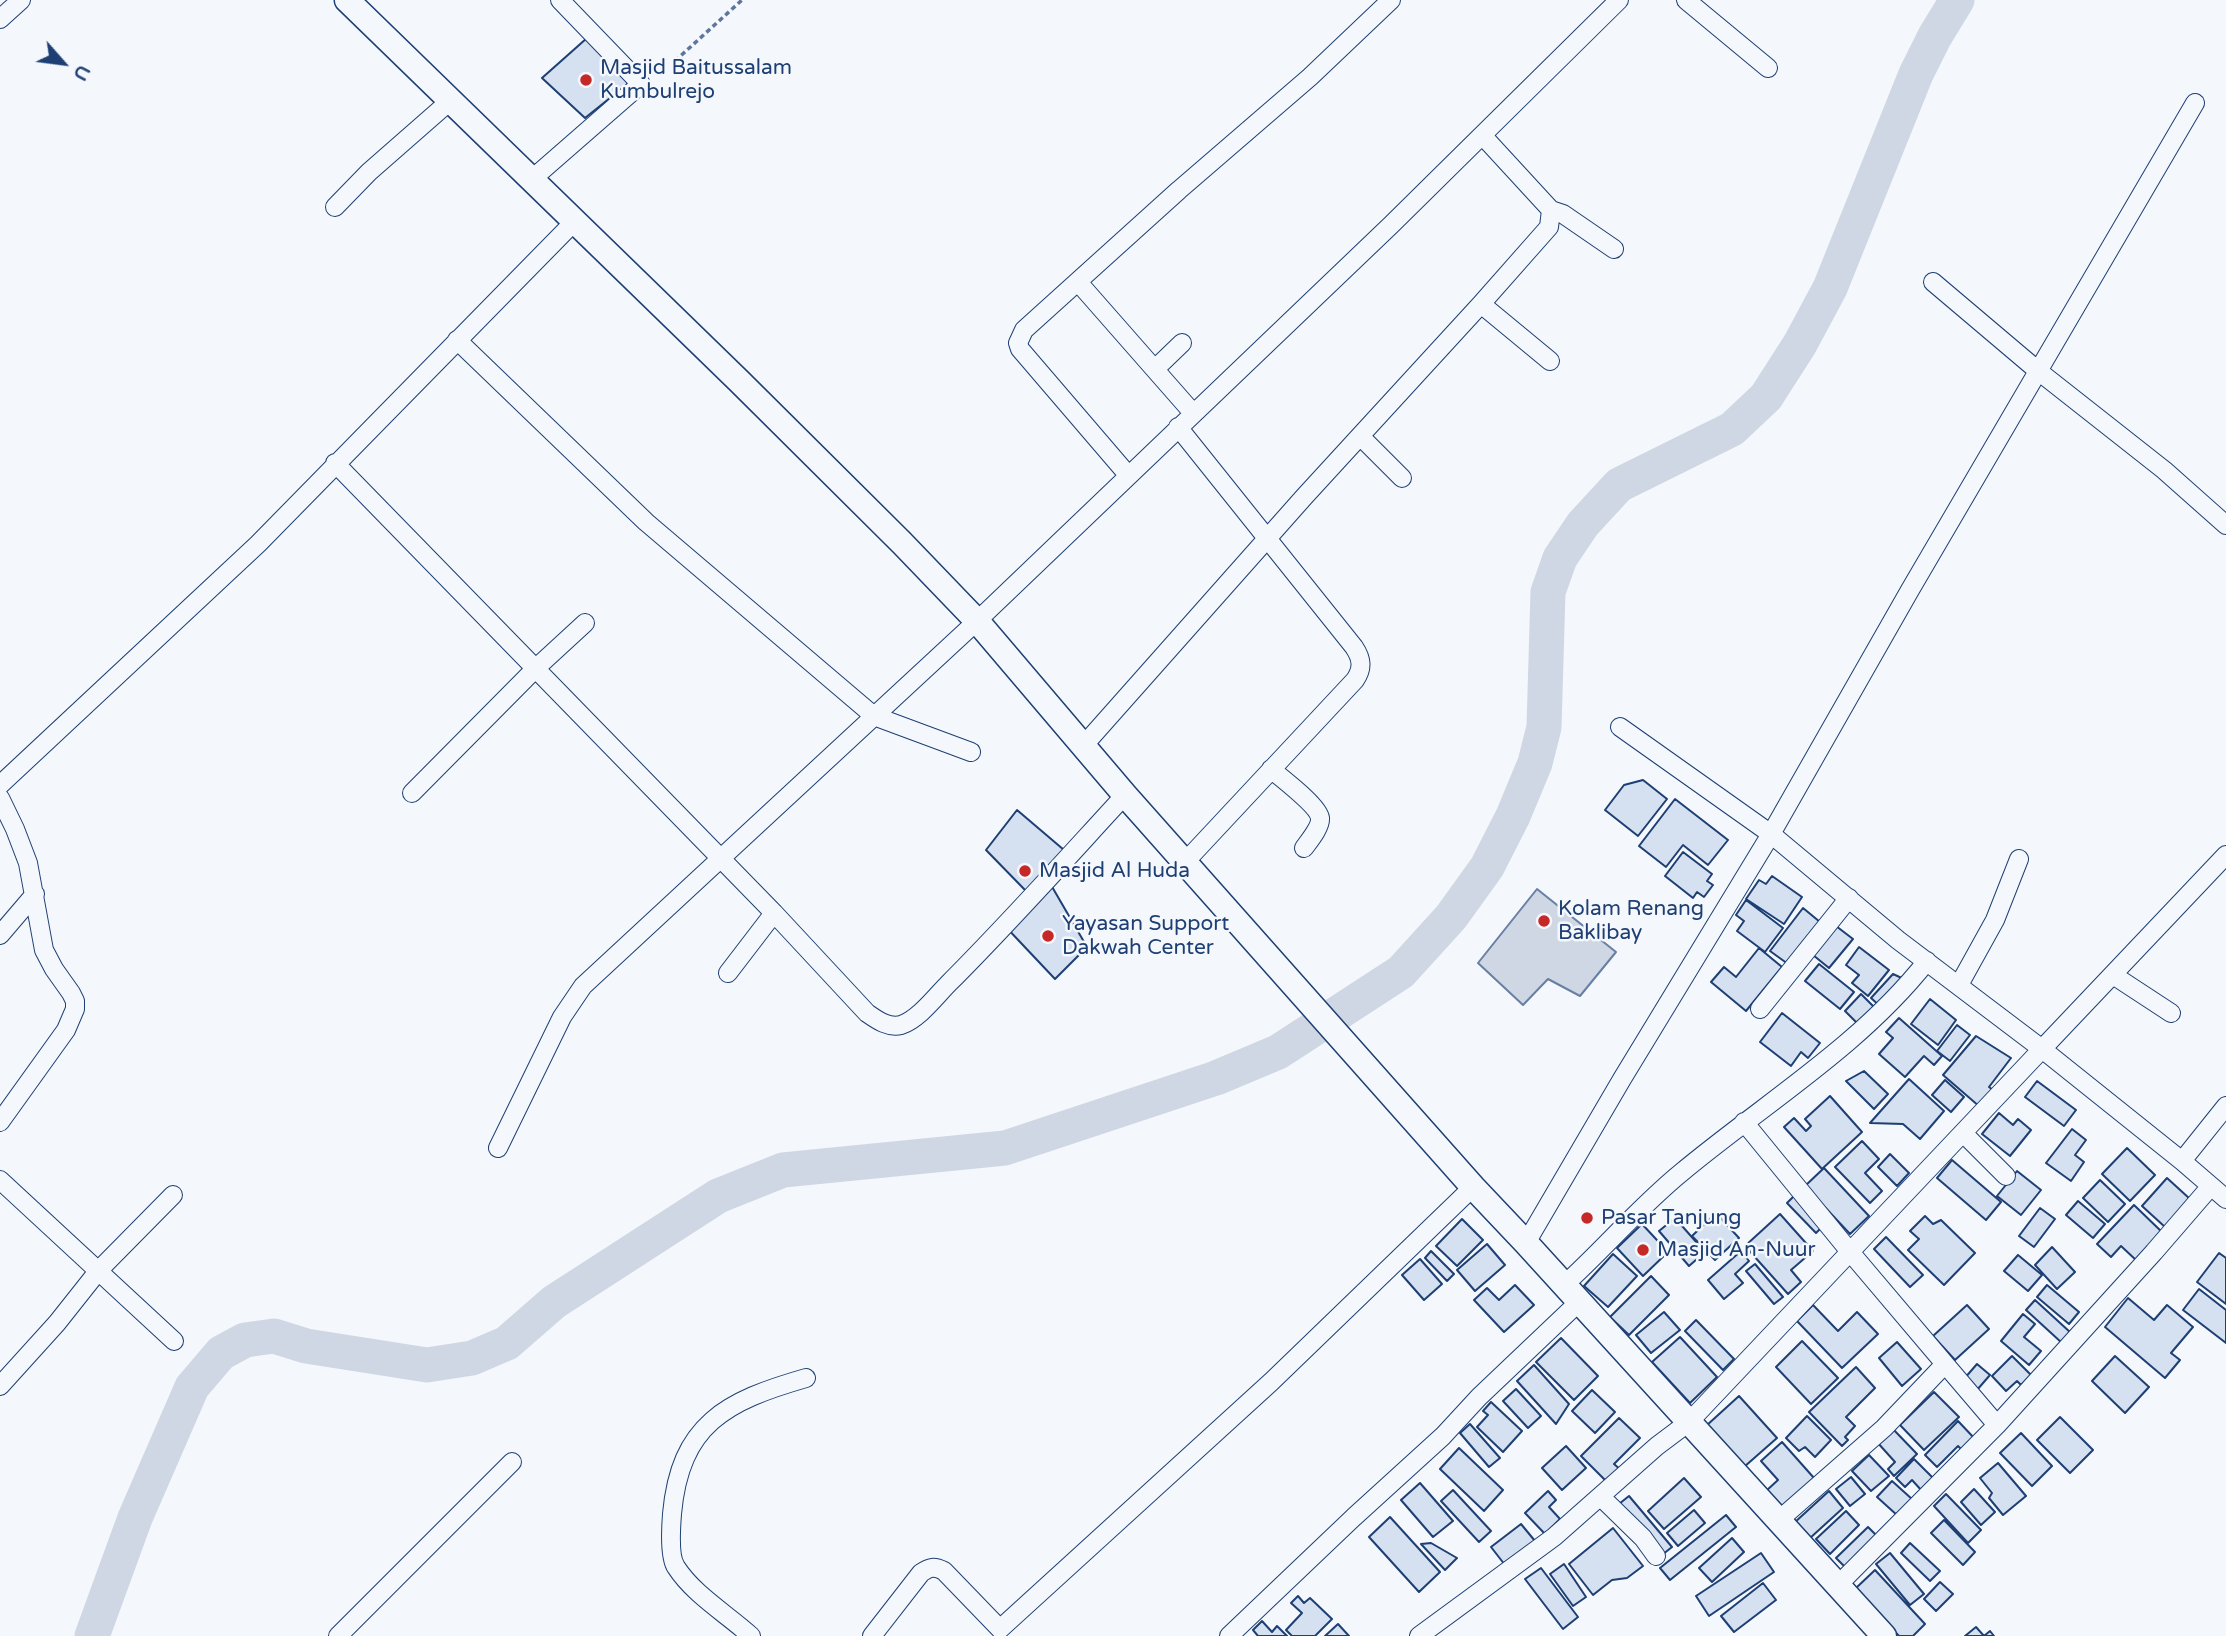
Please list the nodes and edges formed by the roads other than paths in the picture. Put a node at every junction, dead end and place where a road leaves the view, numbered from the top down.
1 (21, 0) edge
2 (347, 0) edge
3 (560, 0) edge
4 (1391, 0) edge
5 (1619, 0) edge
6 (1686, 0) edge
7 (0, 19) edge
8 (1768, 68) dead end
9 (450, 101) junction
10 (2194, 103) dead end
11 (1482, 135) junction
12 (531, 180) junction
13 (335, 207) dead end
14 (1552, 211) junction
15 (575, 222) junction
16 (1614, 249) dead end
17 (1078, 282) junction
18 (1933, 282) dead end
19 (1481, 304) junction
20 (457, 340) junction
21 (1182, 343) dead end
22 (1550, 361) dead end
23 (1155, 369) junction
24 (2037, 370) junction
25 (1194, 413) junction
26 (1178, 427) junction
27 (1360, 436) junction
28 (335, 463) junction
29 (1128, 475) junction
30 (1402, 478) dead end
31 (2226, 525) edge
32 (1269, 538) junction
33 (977, 621) junction
34 (585, 623) dead end
35 (536, 669) junction
36 (874, 716) junction
37 (1620, 727) dead end
38 (1084, 746) junction
39 (971, 752) dead end
40 (1271, 769) junction
41 (3, 778) edge
42 (412, 793) dead end
43 (1125, 795) junction
44 (0, 798) edge
45 (1771, 834) junction
46 (1304, 848) dead end
47 (2226, 855) edge
48 (2019, 859) dead end
49 (721, 860) junction
50 (1185, 862) junction
51 (35, 894) junction
52 (1849, 898) junction
53 (774, 913) junction
54 (0, 935) edge
55 (1927, 961) junction
56 (728, 973) dead end
57 (2113, 975) junction
58 (1959, 985) junction
59 (1760, 1009) dead end
60 (2171, 1013) dead end
61 (2042, 1049) junction
62 (2226, 1106) edge
63 (0, 1122) edge
64 (1744, 1122) junction
65 (1963, 1133) junction
66 (498, 1148) dead end
67 (2182, 1161) junction
68 (2006, 1176) dead end
69 (0, 1180) edge
70 (2211, 1186) junction
71 (1473, 1187) junction
72 (173, 1195) dead end
73 (2226, 1199) edge
74 (1526, 1243) junction
75 (1851, 1253) junction
76 (99, 1270) junction
77 (1571, 1294) junction
78 (174, 1341) dead end
79 (1945, 1364) junction
80 (806, 1378) dead end
81 (0, 1386) edge
82 (1689, 1422) junction
83 (1997, 1425) junction
84 (512, 1462) dead end
85 (1601, 1497) junction
86 (1779, 1520) junction
87 (1656, 1556) dead end
88 (1837, 1587) junction
89 (997, 1632) edge
90 (745, 1634) edge
91 (338, 1636) edge
92 (872, 1636) edge
93 (1230, 1636) edge
94 (1419, 1636) edge
95 (1884, 1636) edge

1 - 7 street
2 - 9 main road
3 - 12 street
4 - 17 street
5 - 11 street
6 - 8 street
9 - 12 main road
9 - 13 street
10 - 24 street
11 - 14 street
11 - 25 street
12 - 15 main road
14 - 16 street
14 - 19 street
15 - 20 street
15 - 33 main road
17 - 23 street
17 - 29 street
18 - 24 street
19 - 22 street
19 - 27 street
20 - 28 street
20 - 36 street
21 - 23 street
23 - 25 street
24 - 31 street
24 - 45 street
25 - 26 street
26 - 29 street
26 - 32 street
27 - 30 street
27 - 32 street
28 - 35 street
28 - 41 street
29 - 33 street
32 - 38 street
32 - 40 street
33 - 36 street
33 - 38 main road
34 - 35 street
35 - 42 street
35 - 49 street
36 - 39 street
36 - 49 street
37 - 45 street
38 - 43 main road
40 - 46 street
40 - 50 street
43 - 50 main road
43 - 53 street
44 - 51 street
45 - 52 street
45 - 74 street
47 - 57 street
48 - 58 street
49 - 53 street
49 - 66 street
50 - 71 main road
51 - 54 street
51 - 63 street
52 - 55 street
52 - 59 street
53 - 56 street
55 - 58 street
55 - 64 street
57 - 60 street
57 - 61 street
58 - 61 street
61 - 65 street
61 - 67 street
62 - 67 street
64 - 75 street
64 - 77 street
65 - 68 street
65 - 75 street
67 - 70 street
69 - 76 street
70 - 73 street
70 - 83 street
71 - 74 main road
71 - 89 street
72 - 76 street
74 - 77 main road
75 - 79 street
75 - 82 street
76 - 78 street
76 - 81 street
77 - 82 main road
77 - 93 street
79 - 83 street
79 - 86 street
80 - 90 street
82 - 85 street
82 - 86 main road
83 - 88 street
84 - 91 street
85 - 87 street
85 - 94 street
86 - 88 main road
88 - 95 main road
89 - 92 street

